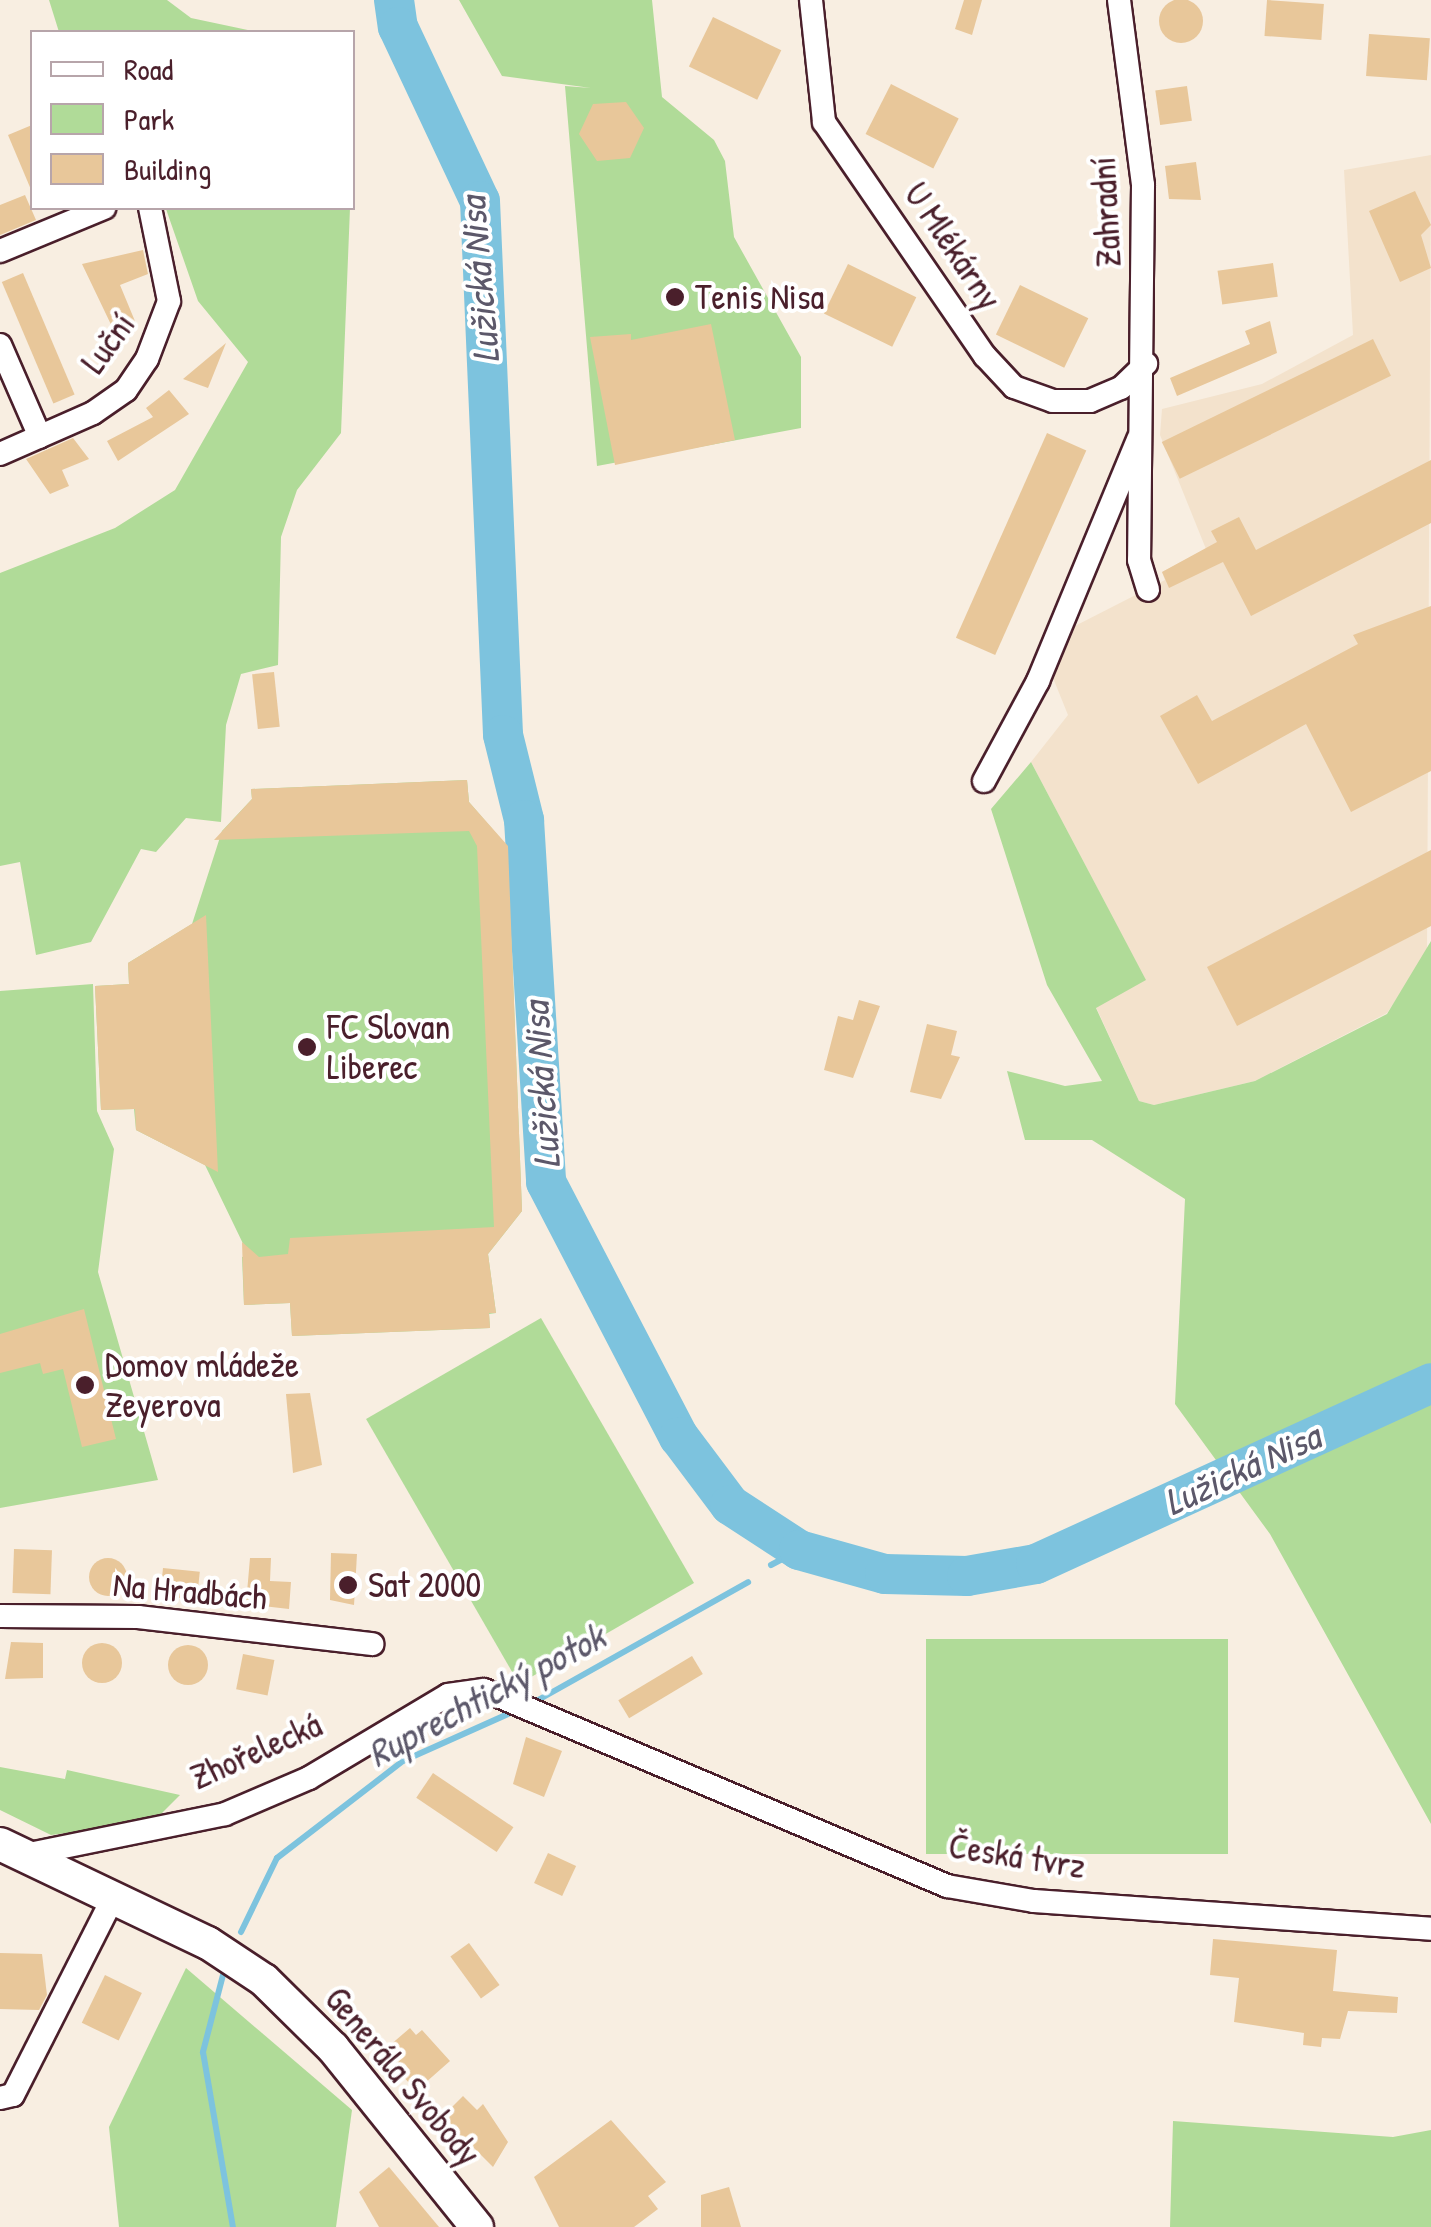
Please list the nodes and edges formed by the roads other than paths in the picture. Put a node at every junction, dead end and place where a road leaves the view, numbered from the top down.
1 (811, 0) edge
2 (1119, 0) edge
3 (99, 210) edge
4 (151, 210) edge
5 (0, 251) edge
6 (0, 345) edge
7 (1146, 364) junction
8 (1145, 422) junction
9 (40, 437) junction
10 (0, 454) edge
11 (1148, 590) dead end
12 (984, 781) dead end
13 (0, 1616) edge
14 (372, 1644) dead end
15 (508, 1697) joint
16 (12, 1850) edge
17 (112, 1900) junction
18 (1431, 1929) edge
19 (264, 1980) joint
20 (0, 2098) edge
21 (464, 2222) edge

1 - 7 street, U Mlékárny
2 - 7 street, Zahradní
3 - 5 street
4 - 9 street, Luční
6 - 9 street
7 - 8 street, Zahradní
8 - 11 street, Zahradní
8 - 12 street, Zahradní
9 - 10 street, Luční
13 - 14 street, Na Hradbách
15 - 16 street, Zhořelecká
15 - 18 street, Česká tvrz
16 - 17 main road, Zhořelecká
17 - 19 main road, Zhořelecká
17 - 20 street
19 - 21 main road, Generála Svobody

